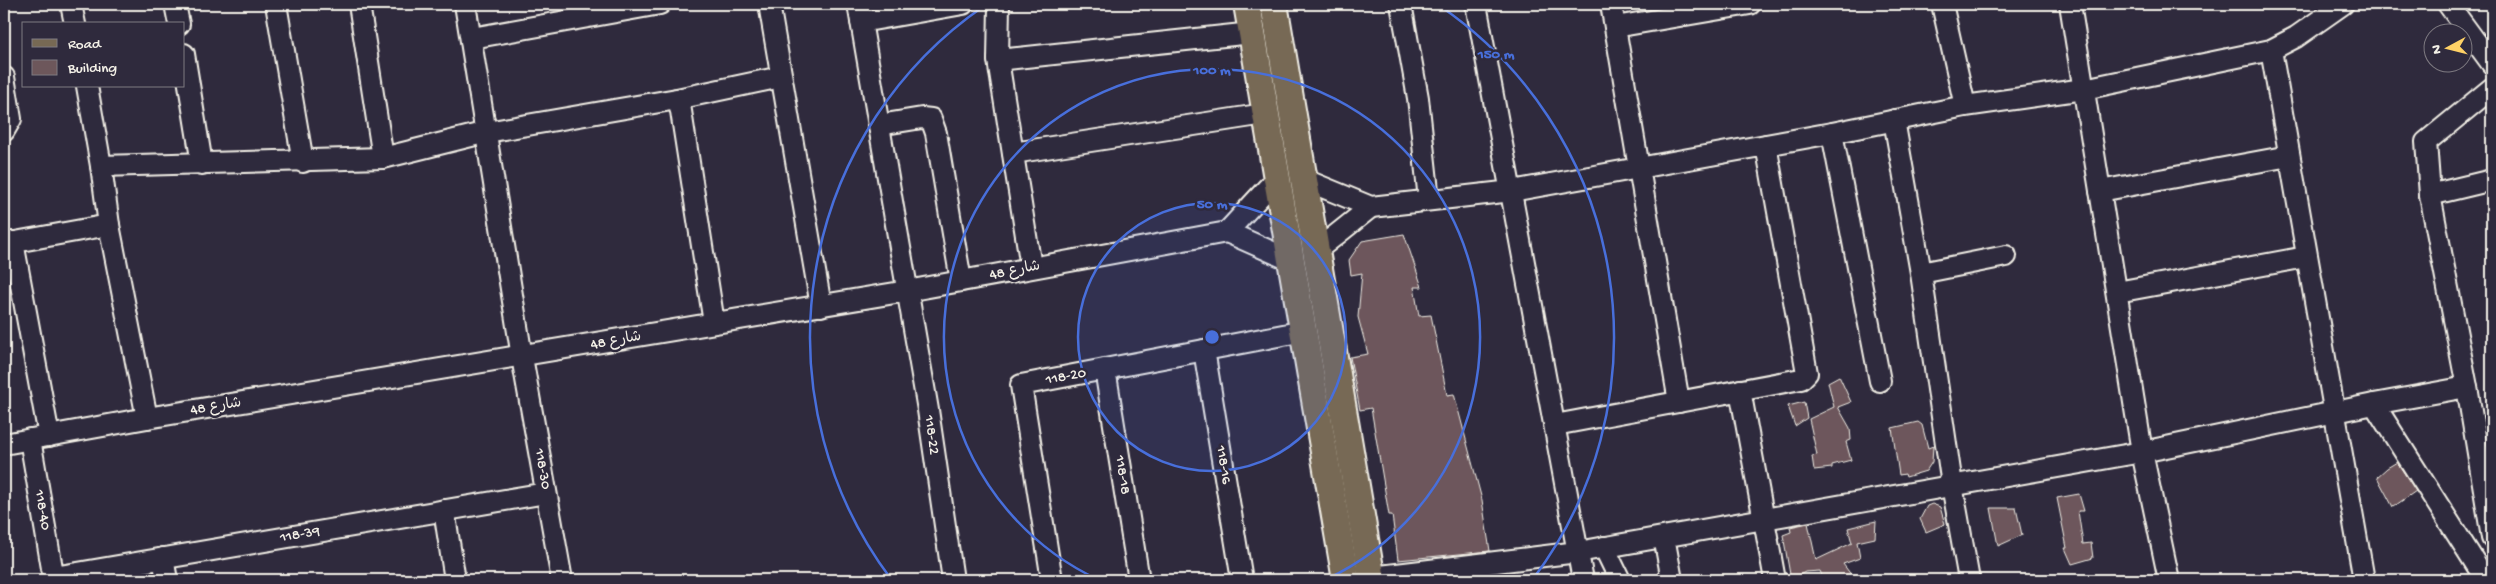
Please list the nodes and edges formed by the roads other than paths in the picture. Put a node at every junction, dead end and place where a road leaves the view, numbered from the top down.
1 (71, 4) edge
2 (175, 4) edge
3 (276, 4) edge
4 (359, 4) edge
5 (465, 4) edge
6 (660, 4) edge
7 (769, 4) edge
8 (963, 4) edge
9 (999, 4) edge
10 (1247, 4) edge
11 (1274, 4) edge
12 (1402, 4) edge
13 (1476, 4) edge
14 (1611, 4) edge
15 (1750, 4) edge
16 (1942, 4) edge
17 (2070, 4) edge
18 (2343, 4) edge
19 (2448, 4) edge
20 (860, 13) edge
21 (75, 22) edge
22 (179, 22) edge
23 (1615, 27) junction
24 (1252, 33) junction
25 (472, 38) junction
26 (2270, 50) junction
27 (185, 60) edge
28 (998, 60) junction
29 (2492, 64) edge
30 (4, 77) edge
31 (781, 77) junction
32 (86, 88) edge
33 (2084, 88) junction
34 (2492, 88) edge
35 (677, 99) junction
36 (1965, 106) junction
37 (1265, 114) junction
38 (1894, 120) junction
39 (879, 125) junction
40 (4, 131) edge
41 (487, 132) junction
42 (1832, 133) junction
43 (1766, 145) junction
44 (1014, 153) junction
45 (2288, 156) junction
46 (383, 158) junction
47 (304, 162) junction
48 (202, 164) junction
49 (101, 166) junction
50 (1638, 168) junction
51 (1276, 179) junction
52 (1303, 179) junction
53 (2492, 180) edge
54 (1512, 191) junction
55 (2100, 191) junction
56 (2430, 195) junction
57 (1429, 200) junction
58 (1371, 207) junction
59 (109, 225) junction
60 (1227, 232) junction
61 (8, 243) edge
62 (1316, 251) junction
63 (2006, 256) dead end
64 (2306, 257) junction
65 (1290, 260) junction
66 (1031, 268) junction
67 (1921, 273) junction
68 (962, 281) junction
69 (907, 291) junction
70 (2117, 292) junction
71 (821, 306) junction
72 (714, 323) junction
73 (1304, 330) junction
74 (1204, 350) junction
75 (522, 357) junction
76 (1105, 370) junction
77 (1880, 381) dead end
78 (2467, 387) junction
79 (1740, 390) junction
80 (1679, 402) junction
81 (2374, 404) junction
82 (2333, 413) junction
83 (147, 418) junction
84 (1555, 425) junction
85 (39, 438) junction
86 (4, 444) edge
87 (2142, 452) junction
88 (1952, 485) junction
89 (546, 493) junction
90 (444, 510) junction
91 (1764, 520) junction
92 (1664, 537) junction
93 (2492, 538) edge
94 (1604, 548) junction
95 (1578, 552) junction
96 (163, 558) junction
97 (1501, 572) edge
98 (54, 579) edge
99 (1372, 579) edge
100 (167, 580) edge
101 (456, 580) edge
102 (562, 580) edge
103 (953, 580) edge
104 (1052, 580) edge
105 (1139, 580) edge
106 (1242, 580) edge
107 (1346, 580) edge
108 (1583, 580) edge
109 (1620, 580) edge
110 (1672, 580) edge
111 (1775, 580) edge
112 (1969, 580) edge
113 (2169, 580) edge
114 (2364, 580) edge
115 (2486, 580) edge

1 - 21 street
2 - 22 street
3 - 47 street
4 - 46 street
5 - 25 street, 118-30
6 - 25 street
7 - 31 street
8 - 20 street
9 - 28 street
10 - 24 main road
11 - 52 main road
12 - 57 street
13 - 54 street
14 - 23 street
15 - 23 street
16 - 36 street
17 - 33 street
18 - 26 street
19 - 29 street
20 - 39 street, 118-22
23 - 50 street
24 - 28 street
24 - 37 main road
25 - 41 street, 118-30
26 - 33 street
26 - 45 street
27 - 48 street
28 - 44 street
30 - 40 street
31 - 35 street
31 - 71 street
32 - 49 street
33 - 36 street
33 - 55 street
34 - 56 street
35 - 41 street
35 - 72 street
36 - 38 street
37 - 44 street
37 - 51 main road
38 - 42 street
38 - 67 street
39 - 68 street
39 - 69 street, 118-22
41 - 46 street
41 - 75 street, 118-30
42 - 43 street
42 - 77 street
43 - 50 street
43 - 79 street
44 - 66 street
45 - 55 street
45 - 64 street
46 - 47 street
47 - 48 street
48 - 49 street
49 - 59 street
50 - 54 street
50 - 80 street
51 - 60 street
51 - 65 main road
52 - 58 street
52 - 62 main road
53 - 56 street
54 - 57 street
54 - 84 street
55 - 70 street
56 - 78 street
57 - 58 street
58 - 62 street
59 - 61 street
59 - 83 street
60 - 65 street
60 - 66 street, شارع 48
61 - 85 street, 118-40
62 - 99 main road
63 - 67 street
64 - 70 street
64 - 82 street
65 - 73 main road
66 - 68 street, شارع 48
67 - 88 street
68 - 69 street, شارع 48
69 - 71 street, شارع 48
69 - 103 street, 118-22
70 - 87 street
71 - 72 street, شارع 48
72 - 75 street, شارع 48
73 - 74 street, 118-20
73 - 107 main road
74 - 76 street, 118-20
74 - 106 street, 118-16
75 - 83 street, شارع 48
75 - 89 street, 118-30
76 - 104 street, 118-20
76 - 105 street, 118-18
78 - 81 street
78 - 93 street
79 - 80 street
79 - 91 street
80 - 84 street
81 - 82 street
81 - 115 street
82 - 87 street
82 - 114 street
83 - 85 street, شارع 48
84 - 95 street
85 - 86 street, شارع 48
85 - 98 street, 118-40
87 - 88 street
87 - 113 street
88 - 91 street
88 - 112 street
89 - 90 street, 118-39
89 - 102 street, 118-30
90 - 96 street, 118-39
90 - 101 street
91 - 92 street
91 - 111 street
92 - 94 street
92 - 110 street
94 - 95 street
94 - 109 street
95 - 97 street
95 - 108 street
96 - 98 street, 118-39
96 - 100 street
97 - 99 street

